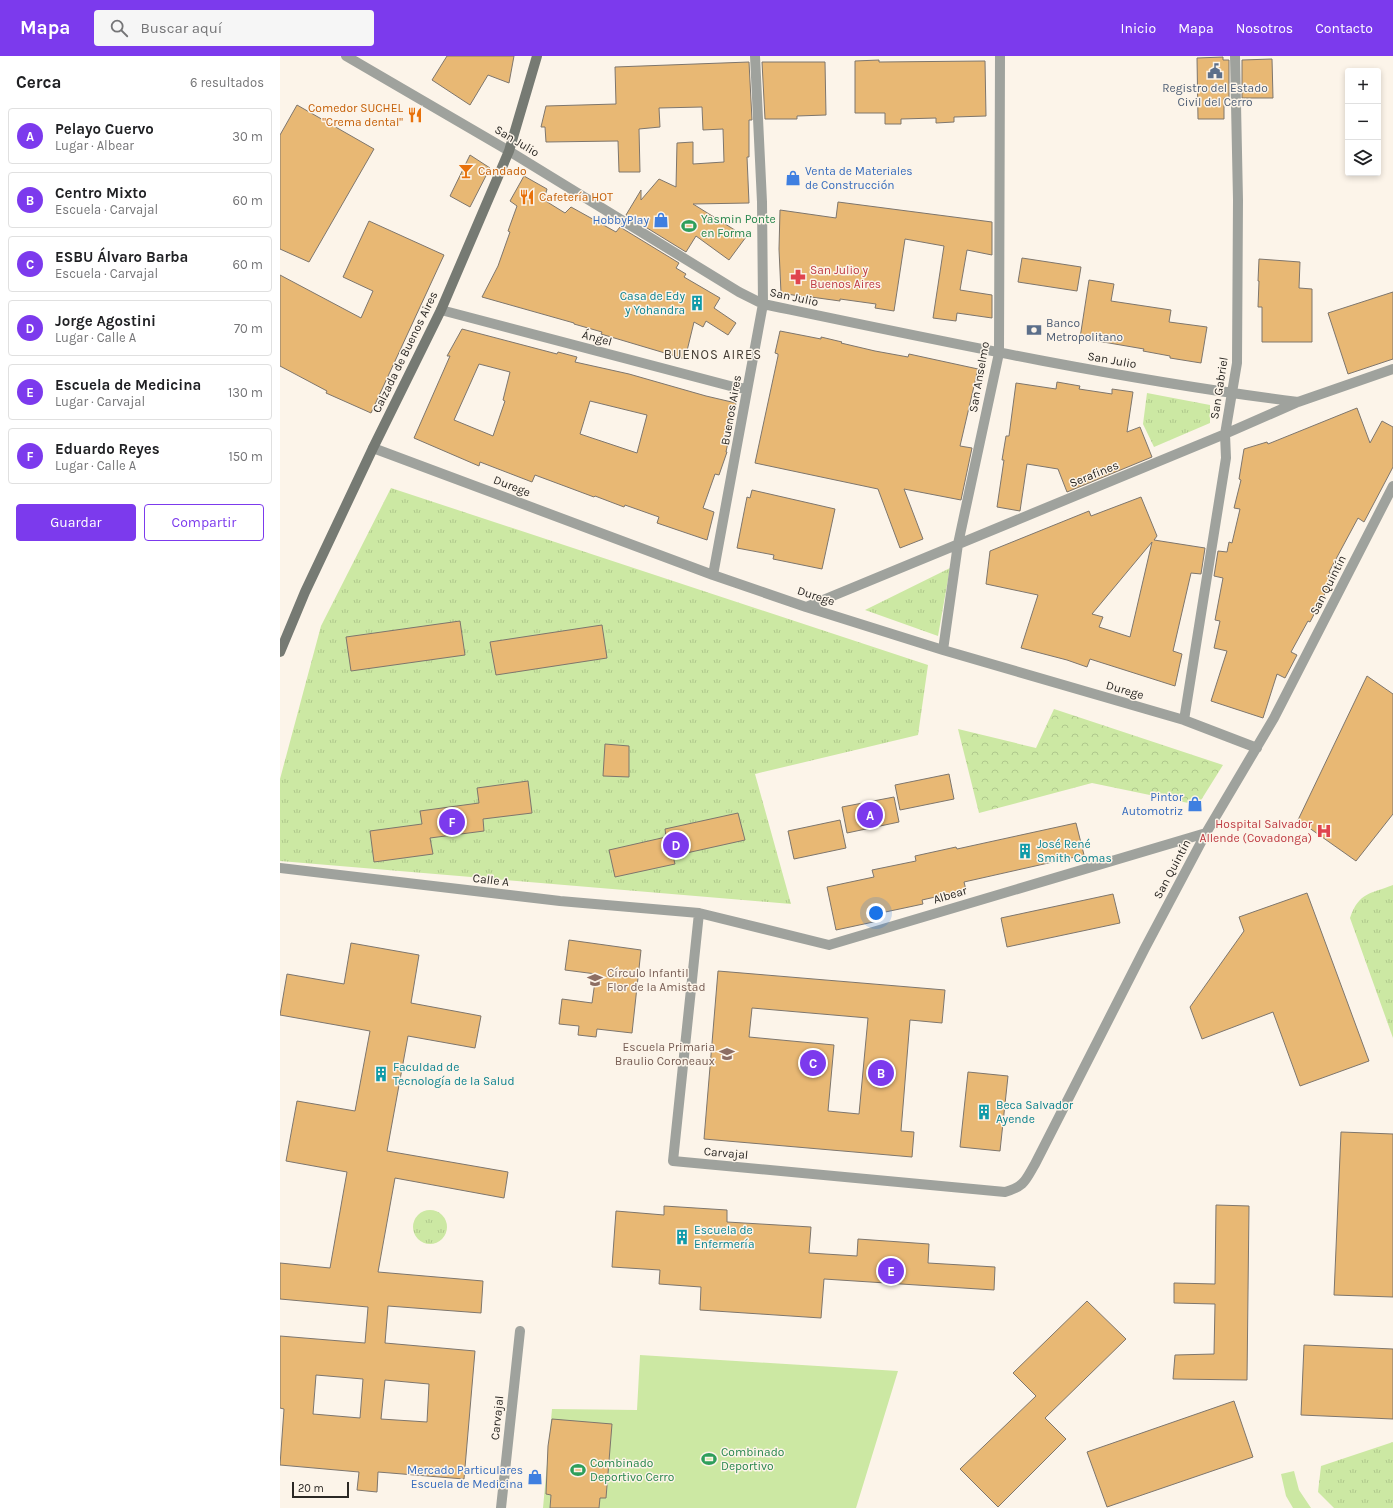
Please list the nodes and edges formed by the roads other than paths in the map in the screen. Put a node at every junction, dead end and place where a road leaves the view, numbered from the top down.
1 (346, 56) edge
2 (537, 56) edge
3 (755, 56) edge
4 (1000, 56) edge
5 (1234, 56) edge
6 (510, 151) junction
7 (763, 304) junction
8 (441, 310) junction
9 (999, 353) junction
10 (1393, 369) edge
11 (747, 389) junction
12 (1231, 394) junction
13 (1298, 402) junction
14 (1225, 434) junction
15 (373, 448) junction
16 (1393, 486) edge
17 (958, 544) junction
18 (714, 575) junction
19 (806, 607) junction
20 (943, 650) junction
21 (280, 652) edge
22 (1184, 720) junction
23 (1257, 748) junction
24 (1206, 833) junction
25 (280, 868) edge
26 (699, 913) junction
27 (1023, 1183) joint
28 (520, 1331) dead end
29 (501, 1508) edge

1 - 6 street, San Julio
2 - 6 street, Calzada de Buenos Aires
3 - 7 street, Buenos Aires
4 - 9 street, San Anselmo
5 - 12 street, San Gabriel
6 - 7 street, San Julio
6 - 8 street, Calzada de Buenos Aires
7 - 9 street, San Julio
7 - 11 street, Buenos Aires
8 - 11 street, Ángel
8 - 15 street, Calzada de Buenos Aires
9 - 12 street, San Julio
9 - 17 street, San Anselmo
10 - 13 street, Serafines
11 - 18 street, Buenos Aires
12 - 13 street, San Julio
12 - 14 street, San Gabriel
13 - 14 street, Serafines
14 - 17 street, Serafines
14 - 22 street, San Gabriel
15 - 18 street, Durege
15 - 21 street, Calzada de Buenos Aires
16 - 23 street, San Quintín
17 - 19 street, Serafines
17 - 20 street, San Anselmo
18 - 19 street, Durege
19 - 20 street, Durege
20 - 22 street, Durege
22 - 23 street, Durege
23 - 24 street, San Quintín
24 - 26 street, Albear
24 - 27 street, San Quintín
25 - 26 street, Calle A
26 - 27 street, Carvajal
28 - 29 street, Carvajal

